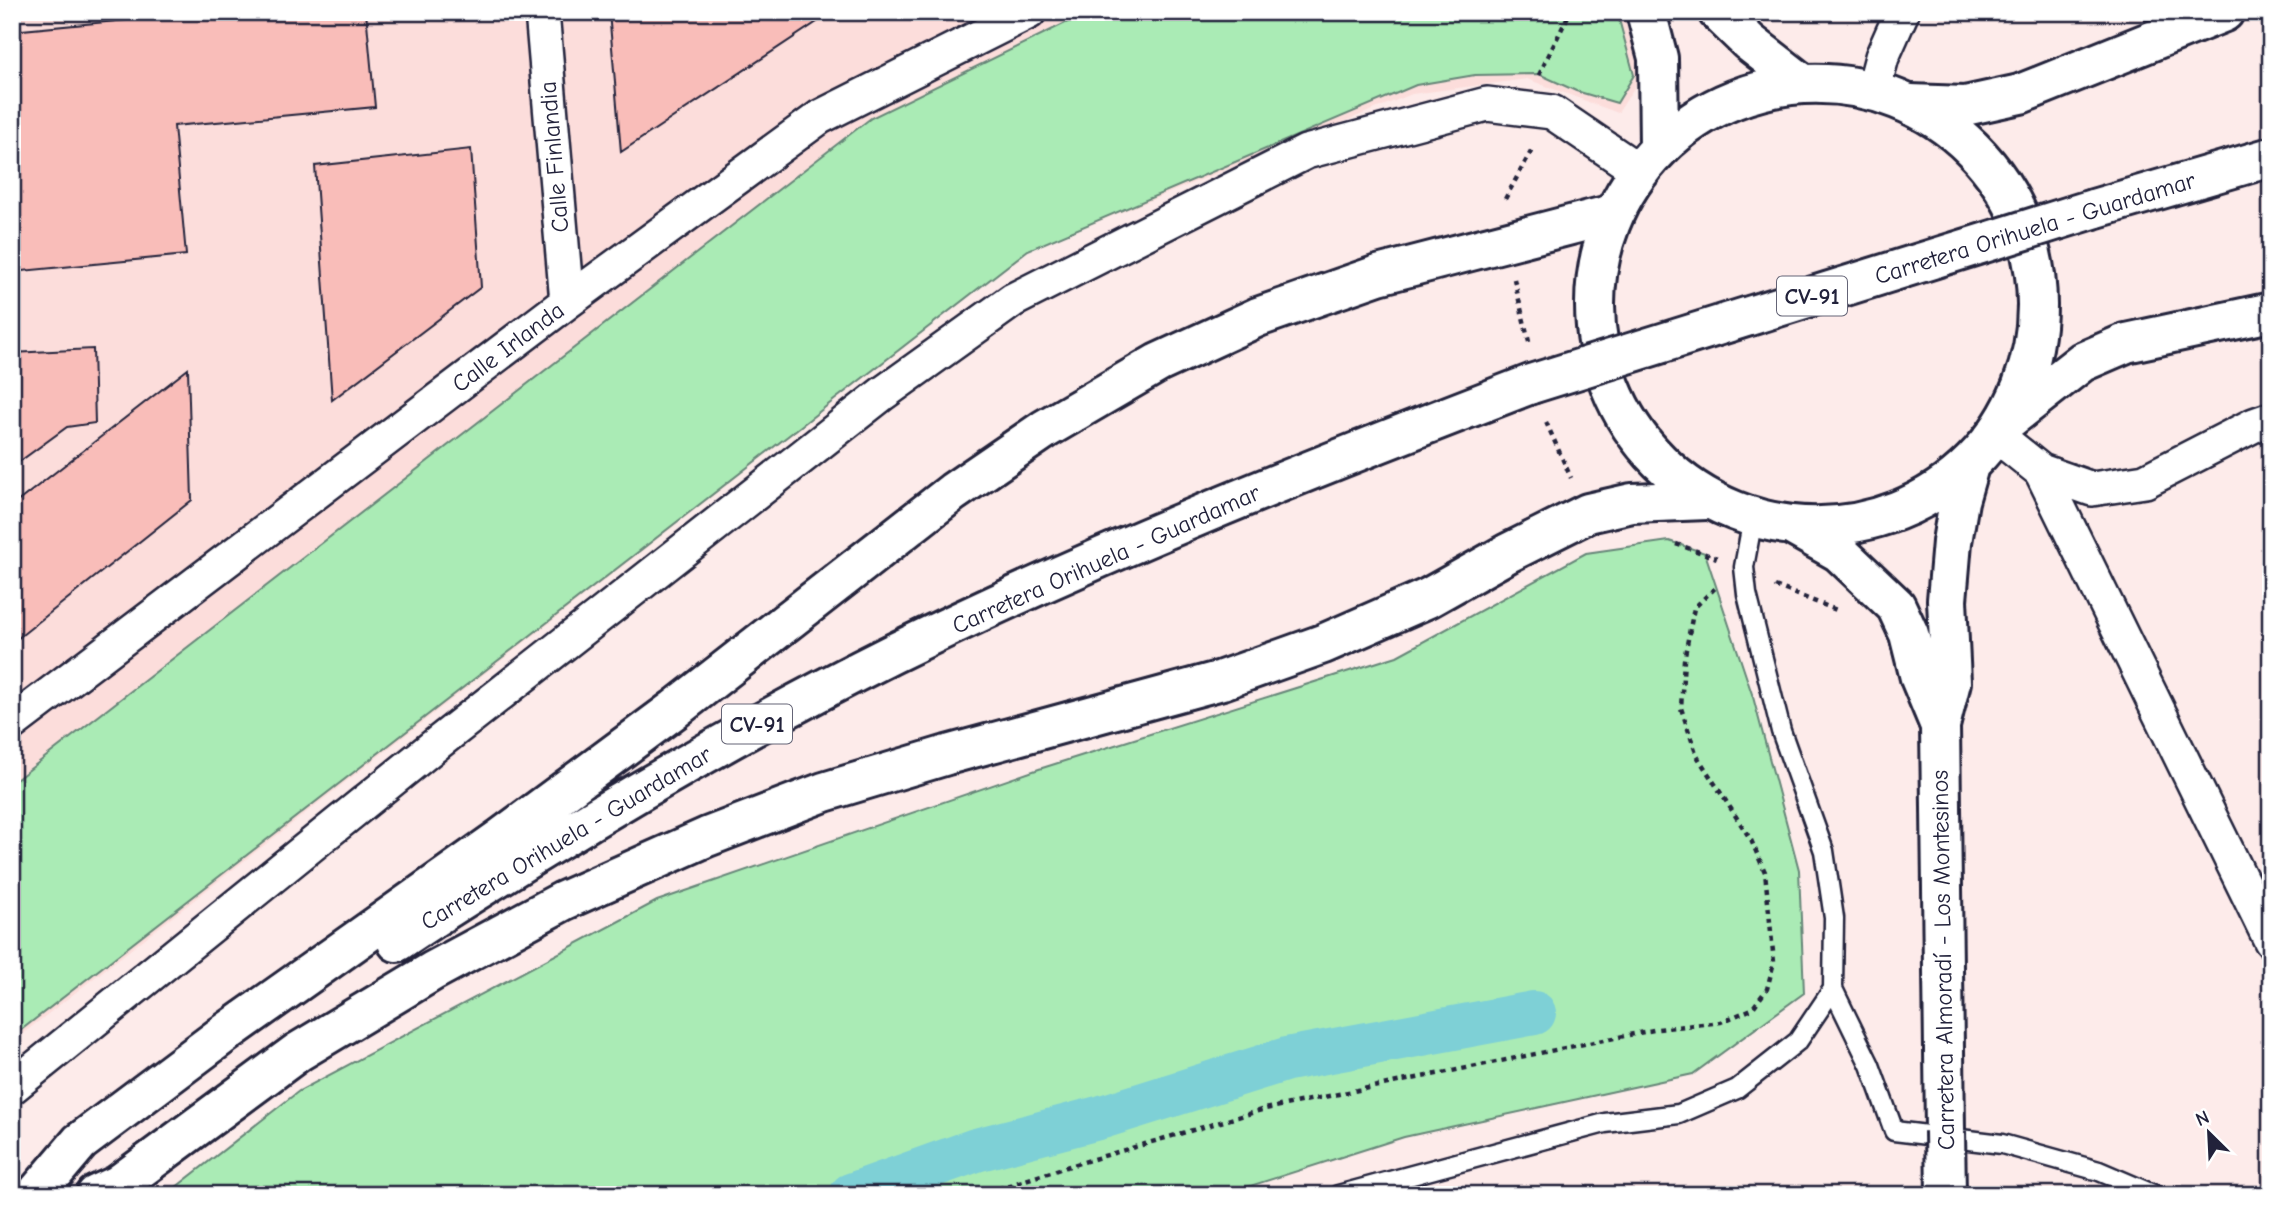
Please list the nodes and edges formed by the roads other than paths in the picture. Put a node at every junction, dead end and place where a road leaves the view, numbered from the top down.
1 (542, 12) edge
2 (1029, 12) edge
3 (1646, 12) edge
4 (1718, 12) edge
5 (1902, 12) edge
6 (2224, 12) edge
7 (1742, 27) edge
8 (1803, 84) junction
9 (1873, 91) junction
10 (1910, 104) junction
11 (2271, 157) edge
12 (1649, 160) junction
13 (1613, 214) junction
14 (567, 302) junction
15 (2271, 312) edge
16 (2271, 419) edge
17 (2000, 429) junction
18 (1969, 466) junction
19 (2041, 471) junction
20 (1707, 500) junction
21 (1753, 518) junction
22 (1793, 526) junction
23 (12, 723) edge
24 (1940, 726) junction
25 (2271, 941) edge
26 (1833, 989) junction
27 (12, 1087) edge
28 (35, 1195) edge
29 (55, 1195) edge
30 (96, 1195) edge
31 (1338, 1195) edge
32 (1945, 1195) edge
33 (2155, 1195) edge

1 - 14 street, Calle Finlandia
2 - 14 street, Calle Irlanda
3 - 12 main road
4 - 7 main road
5 - 9 street
6 - 10 main road
7 - 8 main road
8 - 9 main road
8 - 12 main road
9 - 10 main road
10 - 17 main road
11 - 29 main road, Carretera Orihuela - Guardamar / CV-91, bridge
12 - 13 main road
12 - 27 street
13 - 20 main road
13 - 28 main road
14 - 23 street, Calle Irlanda
15 - 17 main road
16 - 19 street
17 - 18 main road
17 - 19 street
18 - 22 main road
18 - 24 main road, Carretera Almoradí - Los Montesinos
19 - 25 street
20 - 21 main road
20 - 30 main road
21 - 22 main road
21 - 26 lane
22 - 24 main road, Carretera Almoradí - Los Montesinos
24 - 32 main road, Carretera Almoradí - Los Montesinos, bridge
26 - 31 lane
26 - 33 lane

